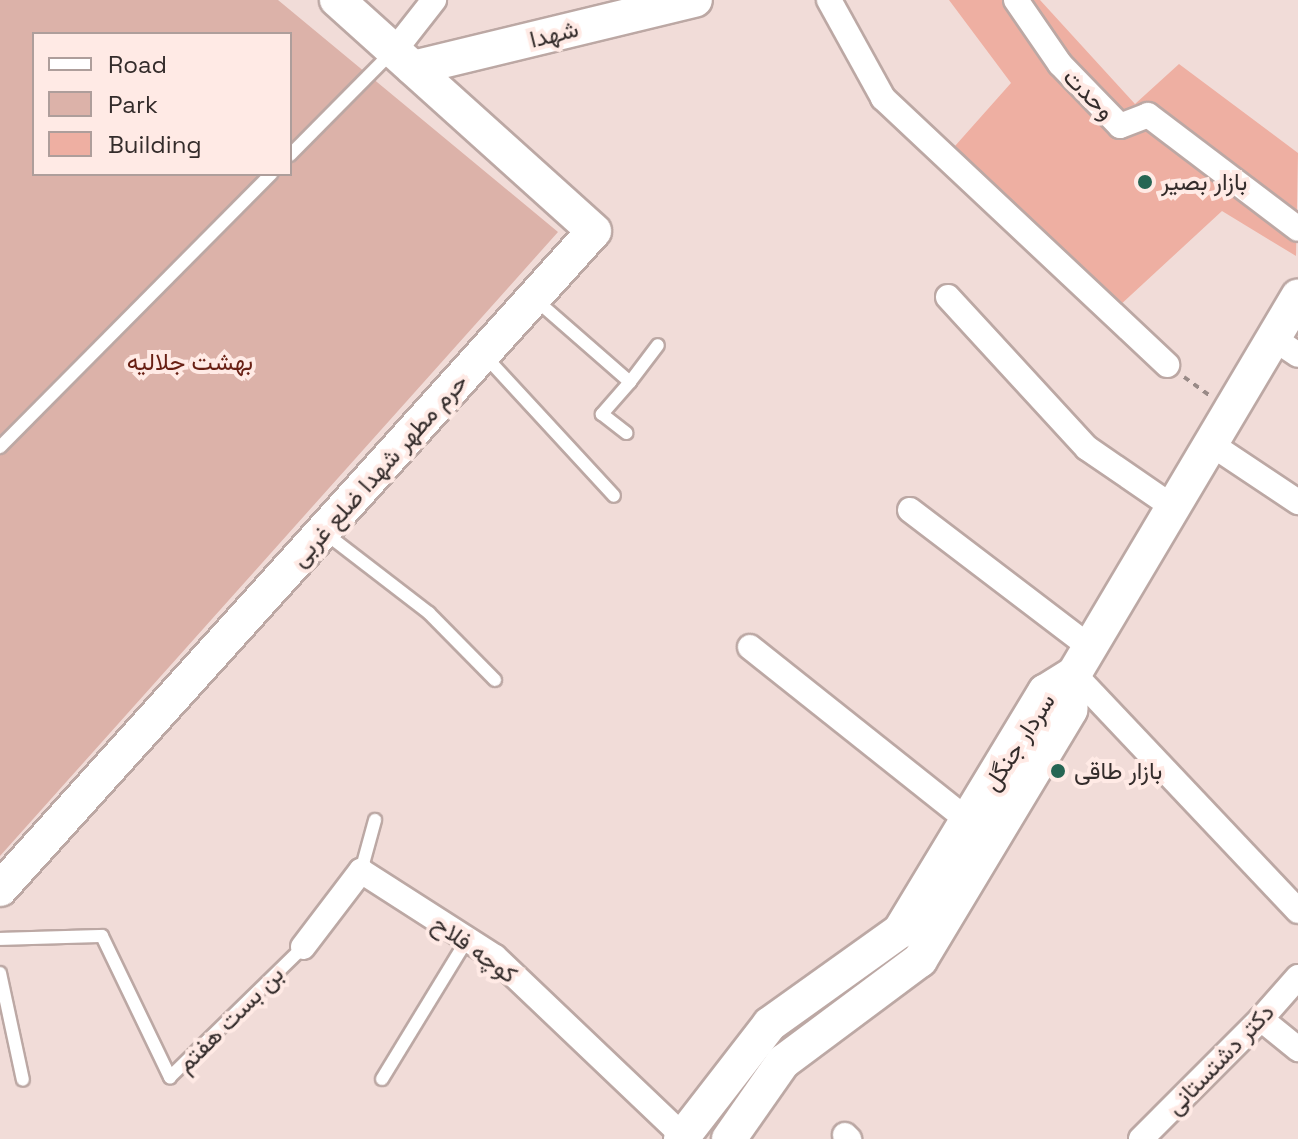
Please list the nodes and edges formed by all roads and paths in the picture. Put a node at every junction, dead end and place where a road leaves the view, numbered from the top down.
1 (337, 0) edge
2 (434, 0) edge
3 (695, 0) edge
4 (829, 0) edge
5 (1016, 0) edge
6 (403, 59) junction
7 (292, 153) edge
8 (269, 176) edge
9 (1298, 229) edge
10 (1298, 296) edge
11 (948, 297) dead end
12 (534, 298) junction
13 (658, 345) dead end
14 (1285, 347) edge
15 (483, 354) junction
16 (1167, 365) joint
17 (630, 382) junction
18 (1230, 411) junction
19 (626, 433) dead end
20 (1211, 444) junction
21 (0, 447) edge
22 (614, 496) dead end
23 (1298, 502) edge
24 (1173, 507) junction
25 (910, 510) dead end
26 (323, 531) junction
27 (750, 647) dead end
28 (1082, 661) junction
29 (495, 680) dead end
30 (375, 820) dead end
31 (969, 821) junction
32 (361, 871) junction
33 (0, 889) edge
34 (1298, 911) edge
35 (0, 939) edge
36 (467, 940) junction
37 (303, 947) joint
38 (0, 973) edge
39 (1298, 977) edge
40 (1261, 1019) junction
41 (1298, 1049) edge
42 (382, 1079) dead end
43 (23, 1080) dead end
44 (682, 1138) edge
45 (729, 1139) edge
46 (1141, 1139) edge

1 - 6 main road
2 - 6 street
3 - 6 main road, شهدا
4 - 16 street
5 - 9 street, وحدت
6 - 7 lane
6 - 12 main road, حرم مطهر شهدا ضلع غربی
8 - 21 lane
10 - 14 main road, سردار جنگل
11 - 24 street
12 - 15 main road, حرم مطهر شهدا ضلع غربی
12 - 17 lane
13 - 17 lane
14 - 18 main road, سردار جنگل
15 - 22 lane
15 - 26 main road, حرم مطهر شهدا ضلع غربی
16 - 18 path
17 - 19 lane
18 - 20 main road, سردار جنگل
20 - 23 street
20 - 24 main road, سردار جنگل
24 - 28 main road, سردار جنگل
25 - 28 street
26 - 29 lane
26 - 33 main road, حرم مطهر شهدا ضلع غربی
27 - 31 street
28 - 31 main road, سردار جنگل
28 - 34 street
28 - 45 main road
30 - 32 lane
31 - 44 main road, سردار جنگل
32 - 36 street, کوچه فلاح
32 - 37 street
35 - 37 lane, بن بست هفتم
36 - 42 lane
36 - 44 street, کوچه فلاح
38 - 43 lane
39 - 40 street, دکتر دشتستانی
40 - 41 street
40 - 46 street, دکتر دشتستانی

